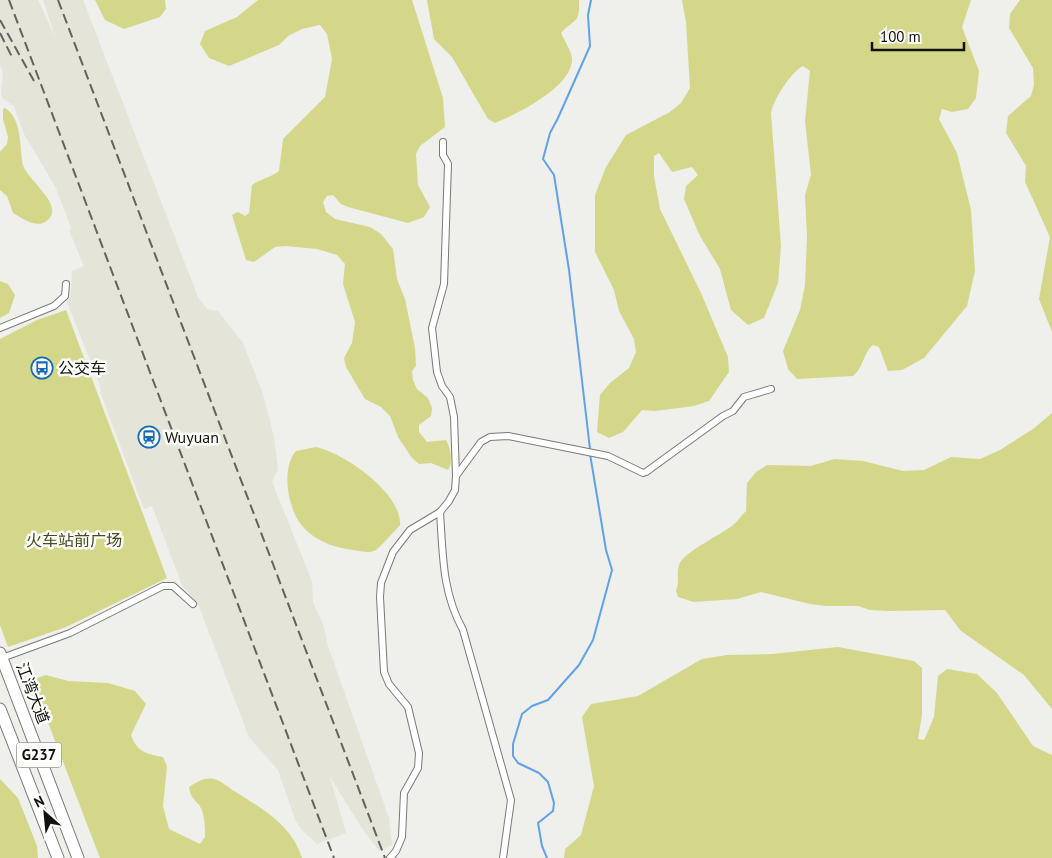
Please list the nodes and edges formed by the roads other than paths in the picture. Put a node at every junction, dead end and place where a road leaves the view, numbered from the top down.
1 (443, 142) dead end
2 (66, 284) dead end
3 (0, 328) edge
4 (772, 389) dead end
5 (456, 476) junction
6 (440, 512) junction
7 (193, 604) dead end
8 (1, 655) edge
9 (0, 710) edge
10 (58, 858) edge
11 (78, 858) edge
12 (390, 858) edge
13 (503, 858) edge

1 - 5 street
2 - 3 street
4 - 5 street
5 - 6 street
6 - 12 street
6 - 13 street
7 - 8 street
8 - 11 highway, 江湾大道 / G237
9 - 10 highway, G237

